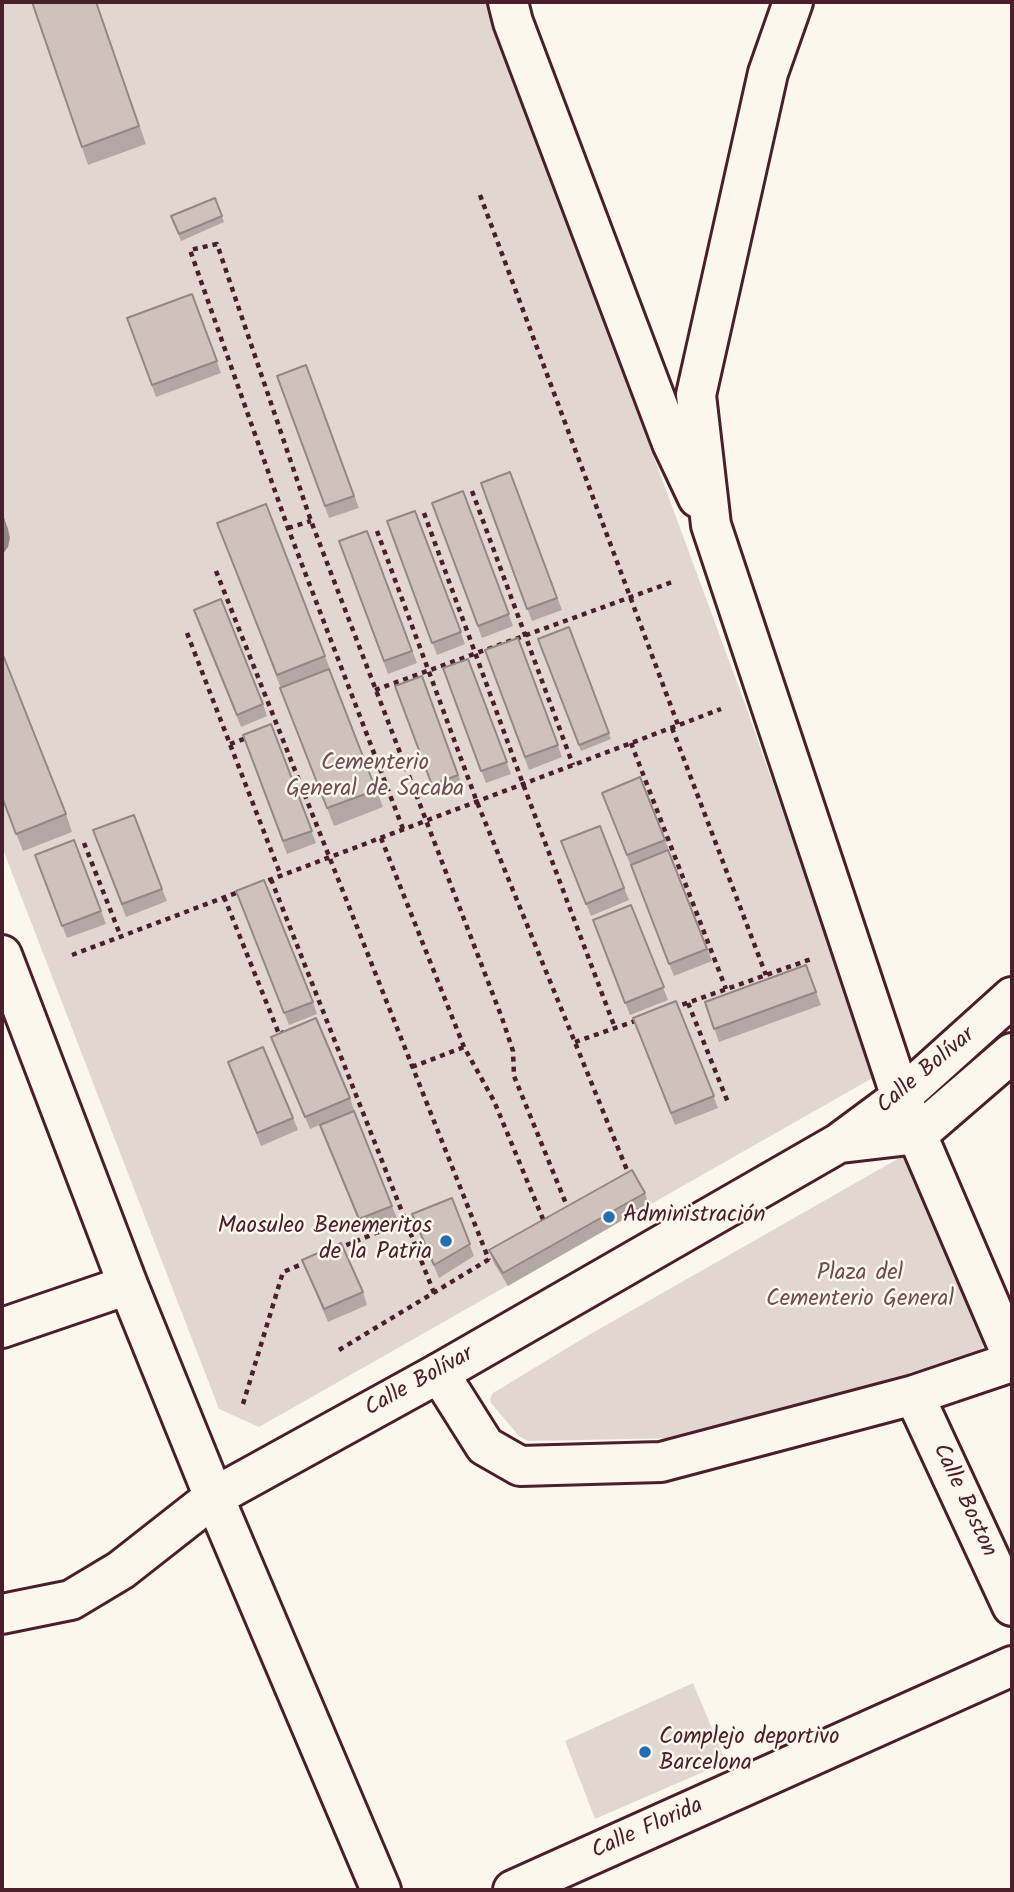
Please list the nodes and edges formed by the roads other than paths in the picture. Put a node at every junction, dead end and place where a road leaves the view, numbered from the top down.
1 (508, 2) edge
2 (793, 2) edge
3 (711, 525) junction
4 (2, 955) edge
5 (1012, 997) edge
6 (1012, 1053) edge
7 (901, 1097) junction
8 (919, 1134) junction
9 (839, 1143) junction
10 (128, 1284) junction
11 (2, 1328) edge
12 (1012, 1356) edge
13 (1012, 1362) edge
14 (439, 1373) junction
15 (914, 1395) junction
16 (214, 1497) junction
17 (1012, 1606) edge
18 (2, 1614) edge
19 (1012, 1666) edge
20 (381, 1890) edge
21 (513, 1890) edge

1 - 3 street
2 - 3 street
3 - 7 street
4 - 10 street
5 - 7 street, Calle Bolívar
6 - 8 street, Calle Bolívar
7 - 8 street
7 - 9 street, Calle Bolívar
8 - 9 street, Calle Bolívar
8 - 12 street
9 - 14 street, Calle Bolívar
10 - 11 street
10 - 16 street
13 - 15 street
14 - 15 street
14 - 16 street, Calle Bolívar
15 - 17 street, Calle Boston
16 - 18 street, Calle Bolívar
16 - 20 street
19 - 21 street, Calle Florida

